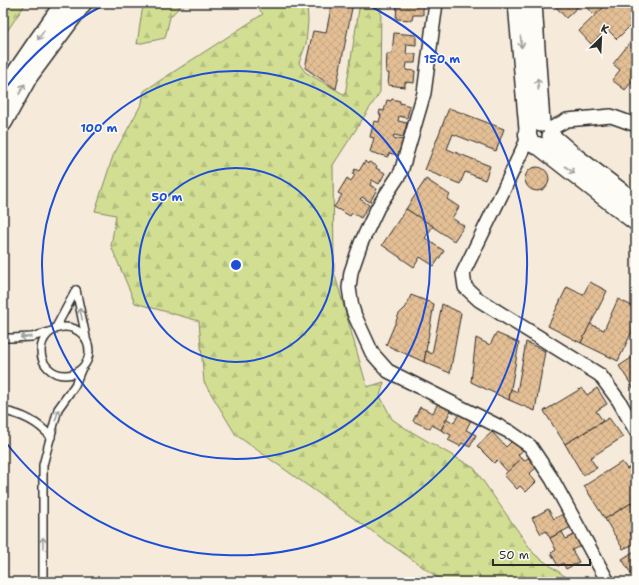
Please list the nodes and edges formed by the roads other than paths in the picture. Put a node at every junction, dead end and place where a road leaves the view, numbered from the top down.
1 (64, 3) edge
2 (82, 3) edge
3 (436, 3) edge
4 (517, 3) edge
5 (533, 3) edge
6 (3, 96) edge
7 (3, 124) edge
8 (636, 125) edge
9 (540, 134) junction
10 (636, 202) edge
11 (636, 222) edge
12 (52, 331) junction
13 (3, 338) edge
14 (86, 338) junction
15 (81, 370) junction
16 (3, 411) edge
17 (636, 431) edge
18 (51, 438) junction
19 (43, 582) edge
20 (608, 582) edge

1 -> 6 street
7 -> 2 street
3 - 20 street
4 -> 9 street
9 -> 5 street
8 - 9 street
9 - 10 street
9 -> 11 street
9 - 17 street
12 -> 13 lane
12 - 14 lane
14 -> 12 lane
12 - 15 lane
14 - 15 lane
18 -> 15 lane
16 - 18 lane
19 -> 18 lane

